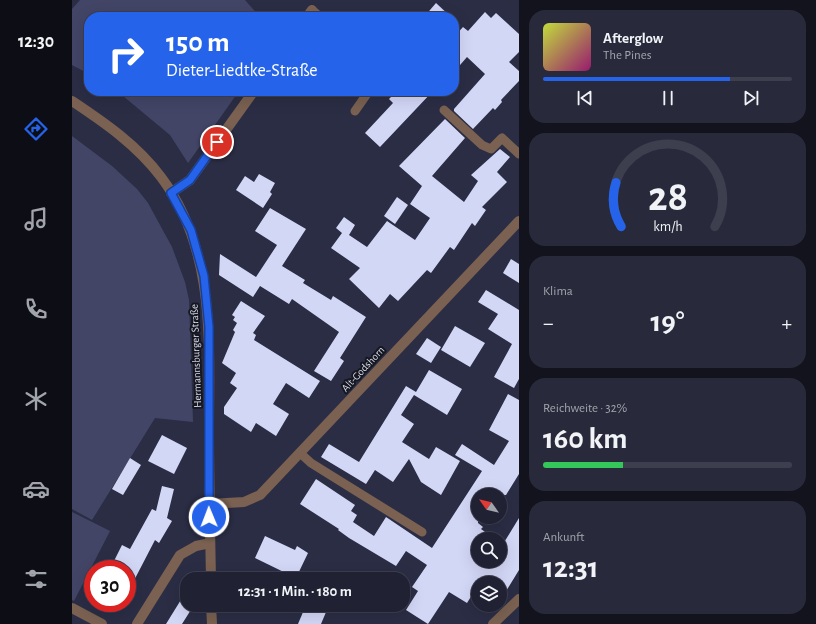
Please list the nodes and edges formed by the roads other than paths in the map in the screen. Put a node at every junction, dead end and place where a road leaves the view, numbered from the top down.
1 (250, 96) edge
2 (366, 96) edge
3 (72, 101) edge
4 (444, 110) dead end
5 (355, 111) dead end
6 (519, 154) edge
7 (171, 193) junction
8 (519, 221) edge
9 (300, 453) junction
10 (209, 504) junction
11 (422, 532) dead end
12 (210, 543) junction
13 (211, 572) edge
14 (519, 599) edge
15 (72, 608) edge
16 (212, 612) edge
17 (102, 624) edge
18 (137, 624) edge
19 (212, 624) edge
20 (493, 624) edge

1 - 7 street
2 - 5 lane
3 - 7 street, Hermannsburger Straße
4 - 6 lane
7 - 10 street, Hermannsburger Straße
8 - 9 street, Alt-Godshorn
9 - 10 street, Alt-Godshorn
9 - 11 lane
10 - 12 street, Hermannsburger Straße
12 - 13 street
12 - 18 street
14 - 20 street
15 - 17 street
16 - 19 street

